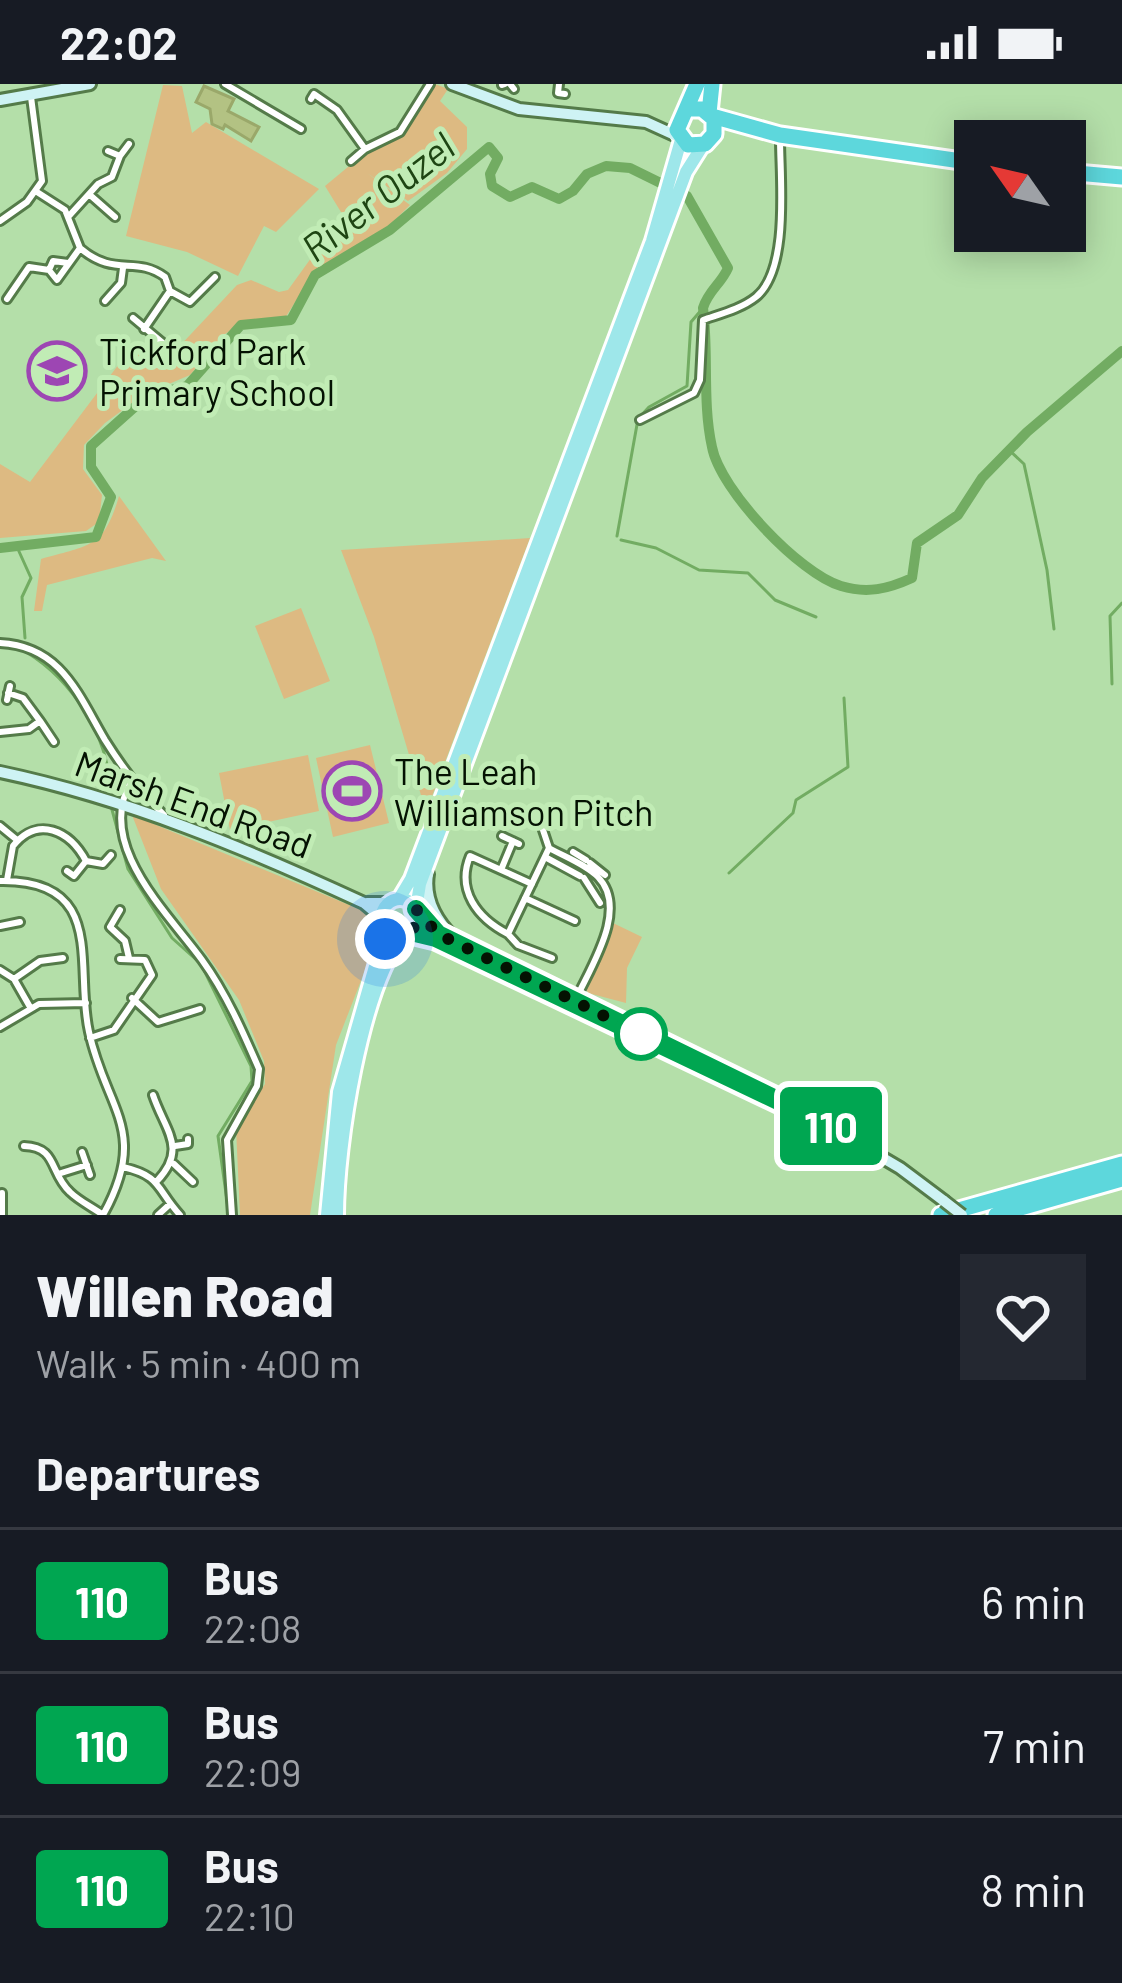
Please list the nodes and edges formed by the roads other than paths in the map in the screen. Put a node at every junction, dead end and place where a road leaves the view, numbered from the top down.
1 (90, 84) edge
2 (225, 84) edge
3 (430, 84) edge
4 (559, 84) edge
5 (697, 84) edge
6 (712, 84) edge
7 (456, 85) edge
8 (31, 93) junction
9 (566, 94) dead end
10 (311, 99) dead end
11 (0, 100) edge
12 (686, 111) junction
13 (711, 114) junction
14 (646, 122) junction
15 (302, 129) dead end
16 (780, 135) junction
17 (680, 139) junction
18 (706, 143) junction
19 (129, 144) dead end
20 (365, 149) junction
21 (108, 152) dead end
22 (120, 156) junction
23 (954, 160) edge
24 (352, 161) dead end
25 (681, 171) junction
26 (1086, 174) edge
27 (1122, 177) edge
28 (38, 192) junction
29 (90, 196) junction
30 (69, 216) junction
31 (115, 217) dead end
32 (0, 221) edge
33 (657, 242) junction
34 (80, 248) junction
35 (69, 263) junction
36 (123, 268) junction
37 (49, 270) junction
38 (214, 277) dead end
39 (170, 291) junction
40 (8, 298) dead end
41 (106, 301) dead end
42 (133, 318) dead end
43 (144, 329) junction
44 (163, 344) dead end
45 (640, 420) dead end
46 (0, 643) edge
47 (8, 693) dead end
48 (40, 721) junction
49 (0, 732) edge
50 (54, 742) dead end
51 (0, 772) edge
52 (133, 780) junction
53 (120, 802) junction
54 (166, 818) junction
55 (0, 826) edge
56 (542, 827) dead end
57 (502, 836) dead end
58 (437, 838) junction
59 (17, 839) junction
60 (549, 848) junction
61 (111, 855) dead end
62 (544, 857) junction
63 (86, 861) junction
64 (585, 862) junction
65 (501, 870) junction
66 (67, 871) dead end
67 (605, 875) dead end
68 (4, 881) edge
69 (532, 884) junction
70 (596, 891) junction
71 (611, 891) junction
72 (525, 898) junction
73 (394, 902) junction
74 (364, 903) junction
75 (600, 903) dead end
76 (416, 909) junction
77 (120, 910) dead end
78 (575, 921) dead end
79 (20, 922) dead end
80 (384, 923) junction
81 (0, 926) edge
82 (408, 933) junction
83 (508, 934) junction
84 (464, 947) junction
85 (63, 958) dead end
86 (552, 958) dead end
87 (0, 970) edge
88 (14, 979) junction
89 (132, 998) junction
90 (574, 1002) junction
91 (86, 1003) junction
92 (30, 1007) junction
93 (200, 1009) dead end
94 (0, 1027) edge
95 (90, 1037) junction
96 (153, 1095) dead end
97 (835, 1128) junction
98 (190, 1142) dead end
99 (24, 1146) dead end
100 (175, 1146) junction
101 (82, 1152) dead end
102 (173, 1164) junction
103 (1122, 1164) edge
104 (87, 1165) junction
105 (123, 1167) junction
106 (58, 1174) junction
107 (90, 1175) dead end
108 (1122, 1179) edge
109 (158, 1181) junction
110 (193, 1181) dead end
111 (2, 1193) edge
112 (170, 1204) junction
113 (942, 1208) edge
114 (2, 1215) edge
115 (103, 1215) edge
116 (158, 1215) edge
117 (180, 1215) edge
118 (232, 1215) edge
119 (332, 1215) edge
120 (962, 1215) edge
121 (996, 1215) edge

1 - 8 street
2 - 15 street
3 - 20 street
4 - 9 street
5 - 12 highway
6 - 13 highway
7 - 14 street
8 - 11 street
8 - 28 street
10 - 20 street
12 - 13 highway
12 - 14 street
12 - 17 highway
13 - 16 highway
13 - 18 highway
14 - 17 street
16 - 18 highway
16 - 23 highway
16 - 45 street
17 - 18 highway
17 - 25 main road
18 - 25 main road
19 - 22 street
20 - 24 street
21 - 22 street
22 - 29 street
25 - 33 main road
26 - 27 highway
28 - 30 street
28 - 32 street
29 - 30 street
29 - 31 street
30 - 34 street
33 - 58 main road
33 - 73 main road
34 - 35 street
34 - 36 street
35 - 37 street
35 - 37 street
36 - 39 street
36 - 41 street
37 - 40 street
38 - 39 street
39 - 43 street
42 - 43 street
43 - 44 street
46 - 52 street
47 - 48 street
48 - 49 street
48 - 50 street
51 - 53 street, Marsh End Road
52 - 53 street
52 - 54 street
53 - 54 street, Marsh End Road
53 - 118 street
54 - 74 street, Marsh End Road
55 - 59 street
56 - 60 street
57 - 65 street
58 - 76 main road
58 - 84 street
59 - 63 street
59 - 68 street
60 - 62 street
60 - 64 street
61 - 63 street
62 - 69 street
62 - 70 street
63 - 66 street
64 - 67 street
64 - 71 street
65 - 69 street
65 - 83 street
68 - 91 street
69 - 72 street
70 - 71 street
70 - 75 street
71 - 90 street
72 - 78 street
72 - 83 street
73 - 74 street, Marsh End Road
73 - 76 main road
73 - 80 main road
74 - 80 street, Marsh End Road
76 - 82 main road
76 - 84 street
77 - 89 street
79 - 81 street
80 - 82 main road
80 - 119 main road
82 - 97 street
82 - 119 main road
83 - 86 street
84 - 90 street
85 - 88 street
87 - 88 street
88 - 92 street
89 - 93 street
89 - 95 street
90 - 97 street
91 - 92 street
91 - 95 street
92 - 94 street
95 - 105 street
96 - 100 street
97 - 113 street
98 - 100 street
99 - 106 street
100 - 102 street
101 - 104 street
102 - 109 street
102 - 110 street
103 - 113 highway
104 - 106 street
104 - 107 street
105 - 109 street
105 - 115 street
106 - 115 street
108 - 121 highway
109 - 112 street
111 - 114 street
112 - 116 street
112 - 117 street
113 - 120 street, bridge

